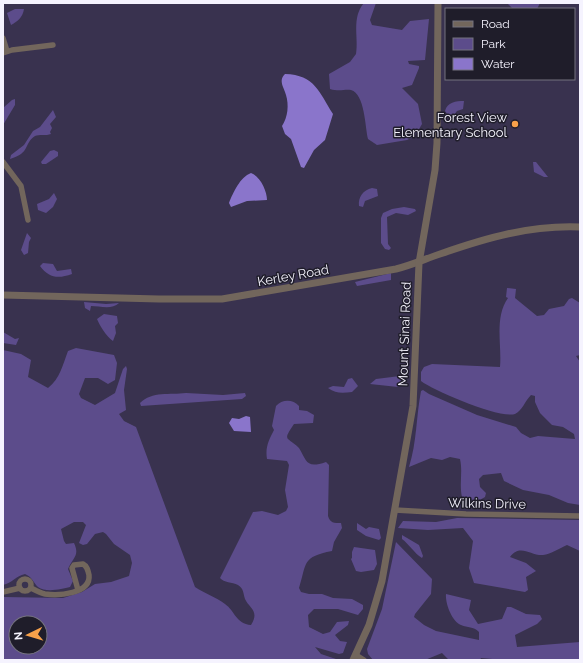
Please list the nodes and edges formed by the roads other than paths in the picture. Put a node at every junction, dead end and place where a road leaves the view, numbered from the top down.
1 (438, 3) edge
2 (3, 38) edge
3 (53, 44) dead end
4 (5, 52) edge
5 (3, 162) edge
6 (28, 220) dead end
7 (580, 227) edge
8 (419, 263) junction
9 (3, 294) edge
10 (394, 510) junction
11 (580, 516) edge
12 (20, 588) junction
13 (31, 588) junction
14 (78, 590) junction
15 (3, 592) edge
16 (355, 658) edge
17 (364, 660) edge

1 - 8 street, Mount Sinai Road
2 - 4 street
3 - 4 street
5 - 6 street
7 - 8 street, Kerley Road
8 - 9 street, Kerley Road
8 - 10 street, Mount Sinai Road
10 - 11 street, Wilkins Drive
10 - 16 street, Mount Sinai Road
12 - 13 street
12 - 13 street
12 - 15 street
13 - 14 street
14 - 14 street
16 - 17 street

